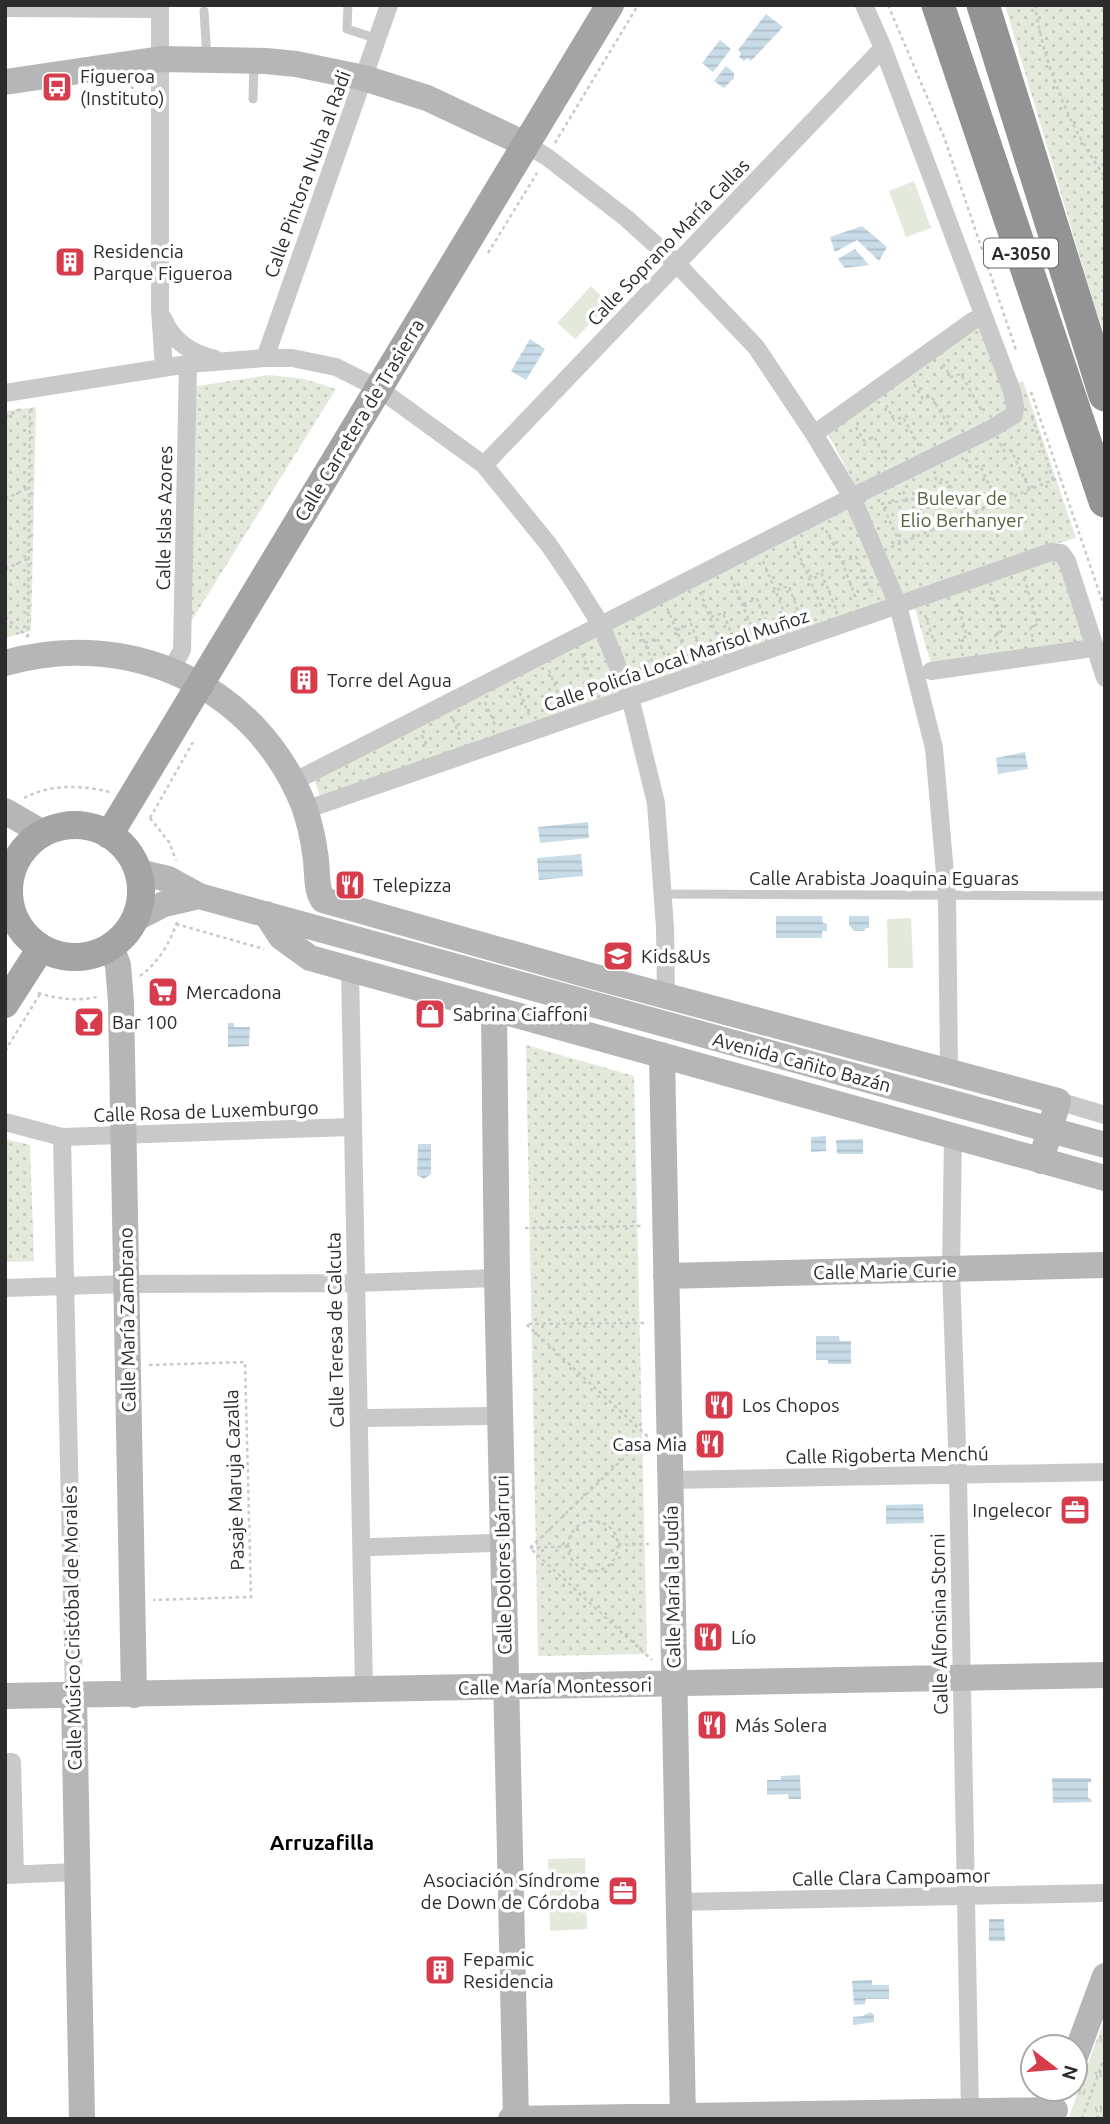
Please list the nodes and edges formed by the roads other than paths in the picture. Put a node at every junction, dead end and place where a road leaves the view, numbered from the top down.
1 (348, 5) edge
2 (389, 5) edge
3 (610, 5) edge
4 (864, 5) edge
5 (938, 5) edge
6 (983, 5) edge
7 (160, 7) edge
8 (5, 8) edge
9 (204, 11) dead end
10 (378, 39) junction
11 (883, 48) junction
12 (161, 59) junction
13 (207, 60) junction
14 (254, 61) junction
15 (364, 78) junction
16 (5, 82) edge
17 (253, 99) dead end
18 (525, 144) junction
19 (676, 264) junction
20 (160, 310) junction
21 (974, 320) dead end
22 (265, 358) junction
23 (222, 361) junction
24 (188, 365) junction
25 (164, 368) junction
26 (378, 388) junction
27 (5, 393) edge
28 (1105, 395) edge
29 (814, 434) junction
30 (484, 465) junction
31 (852, 496) junction
32 (1105, 501) edge
33 (898, 605) junction
34 (601, 625) junction
35 (1086, 649) dead end
36 (5, 663) edge
37 (171, 670) junction
38 (932, 671) dead end
39 (1105, 678) edge
40 (200, 684) junction
41 (630, 697) junction
42 (293, 782) junction
43 (305, 810) junction
44 (5, 811) edge
45 (43, 833) junction
46 (109, 835) junction
47 (138, 872) junction
48 (663, 894) junction
49 (199, 896) junction
50 (947, 896) junction
51 (1105, 896) edge
52 (7, 897) edge
53 (266, 914) junction
54 (135, 919) junction
55 (111, 947) junction
56 (41, 948) junction
57 (350, 970) junction
58 (588, 975) junction
59 (553, 993) junction
60 (666, 996) junction
61 (5, 1004) edge
62 (494, 1010) junction
63 (572, 1031) junction
64 (662, 1055) junction
65 (949, 1070) junction
66 (1058, 1101) junction
67 (1105, 1115) edge
68 (5, 1122) edge
69 (351, 1127) junction
70 (1050, 1130) junction
71 (125, 1134) junction
72 (953, 1136) junction
73 (62, 1137) junction
74 (1105, 1145) edge
75 (1041, 1161) junction
76 (1105, 1178) edge
77 (1105, 1265) edge
78 (951, 1269) junction
79 (666, 1276) junction
80 (497, 1278) junction
81 (355, 1283) junction
82 (126, 1284) junction
83 (65, 1287) junction
84 (5, 1288) edge
85 (489, 1416) dead end
86 (369, 1418) dead end
87 (1105, 1472) edge
88 (958, 1475) junction
89 (670, 1480) junction
90 (492, 1543) dead end
91 (372, 1547) dead end
92 (1105, 1675) edge
93 (961, 1677) junction
94 (674, 1684) junction
95 (506, 1687) junction
96 (363, 1689) junction
97 (134, 1695) junction
98 (5, 1696) edge
99 (74, 1696) junction
100 (5, 1762) edge
101 (78, 1872) junction
102 (10, 1875) edge
103 (1105, 1893) edge
104 (967, 1896) junction
105 (678, 1902) junction
106 (1105, 1976) edge
107 (1084, 2033) edge
108 (1057, 2106) edge
109 (970, 2112) junction
110 (683, 2117) edge
111 (82, 2119) edge
112 (514, 2119) edge

1 - 10 lane
2 - 10 street, Calle Pintora Nuha al Radi
3 - 18 main road, Calle Carretera de Trasierra
4 - 11 street
5 - 32 highway, A-3050
6 - 28 highway, A-3050
7 - 8 street
7 - 12 street
9 - 13 lane
10 - 15 street, Calle Pintora Nuha al Radi
11 - 19 street, Calle Soprano María Callas
11 - 31 street
12 - 13 street
12 - 16 street
12 - 20 street
13 - 14 street
14 - 15 street
14 - 17 lane
15 - 18 street
15 - 22 street, Calle Pintora Nuha al Radi
18 - 19 street
18 - 26 main road, Calle Carretera de Trasierra
19 - 29 street
19 - 30 street, Calle Soprano María Callas
20 - 23 street
20 - 25 street
21 - 29 street
22 - 23 street
22 - 26 street
23 - 24 street
24 - 25 street
24 - 37 street, Calle Islas Azores
25 - 27 street
26 - 30 street
26 - 40 main road, Calle Carretera de Trasierra
29 - 31 street
30 - 34 street
31 - 33 street
31 - 34 street
33 - 39 street, Calle Policía Local Marisol Muñoz
33 - 41 street, Calle Policía Local Marisol Muñoz
33 - 50 street
34 - 41 street
34 - 42 street
35 - 38 street
36 - 37 street
37 - 40 street
40 - 42 street
40 - 46 main road, Calle Carretera de Trasierra
41 - 43 street, Calle Policía Local Marisol Muñoz
41 - 48 street
42 - 43 street
43 - 58 street, Avenida Cañito Bazán
44 - 45 street
45 - 46 main road
45 - 52 main road
46 - 47 main road
47 - 49 street, Avenida Cañito Bazán
47 - 54 main road
48 - 50 lane, Calle Arabista Joaquina Eguaras
48 - 60 street
49 - 53 street, Avenida Cañito Bazán
49 - 54 street, Avenida Cañito Bazán
50 - 51 lane, Calle Arabista Joaquina Eguaras
50 - 65 street
52 - 56 main road
53 - 57 street, Avenida Cañito Bazán
53 - 59 street, Avenida Cañito Bazán
54 - 55 main road
55 - 56 main road
55 - 71 street, Calle María Zambrano
56 - 61 main road
57 - 62 street, Avenida Cañito Bazán
57 - 69 street, Calle Teresa de Calcuta
58 - 59 street
58 - 60 street, Avenida Cañito Bazán
59 - 63 street
59 - 70 street, Avenida Cañito Bazán
60 - 65 street, Avenida Cañito Bazán
62 - 63 street, Avenida Cañito Bazán
62 - 80 street, Calle Dolores Ibárruri
63 - 64 street, Avenida Cañito Bazán
64 - 72 street, Avenida Cañito Bazán
64 - 79 street, Calle María la Judía
65 - 66 street, Avenida Cañito Bazán
66 - 67 street, Avenida Cañito Bazán
66 - 70 street
68 - 73 street, Calle Rosa de Luxemburgo
69 - 71 street, Calle Rosa de Luxemburgo
69 - 81 street, Calle Teresa de Calcuta
70 - 74 street, Avenida Cañito Bazán
70 - 75 street
71 - 73 street, Calle Rosa de Luxemburgo
71 - 82 street, Calle María Zambrano
72 - 75 street, Avenida Cañito Bazán
72 - 78 street, Calle Alfonsina Storni
73 - 83 street, Calle Músico Cristóbal de Morales
75 - 76 street, Avenida Cañito Bazán
77 - 78 street, Calle Marie Curie
78 - 79 street, Calle Marie Curie
78 - 88 street, Calle Alfonsina Storni
79 - 89 street, Calle María la Judía
80 - 81 street
80 - 95 street, Calle Dolores Ibárruri
81 - 82 street
81 - 96 street, Calle Teresa de Calcuta
82 - 83 street
82 - 97 street, Calle María Zambrano
83 - 84 street
83 - 99 street, Calle Músico Cristóbal de Morales
85 - 86 street
87 - 88 street, Calle Rigoberta Menchú
88 - 89 street, Calle Rigoberta Menchú
88 - 93 street, Calle Alfonsina Storni
89 - 94 street, Calle María la Judía
90 - 91 street
92 - 93 street, Calle María Montessori
93 - 94 street, Calle María Montessori
93 - 104 street, Calle Alfonsina Storni
94 - 95 street, Calle María Montessori
94 - 105 street, Calle María la Judía
95 - 96 street, Calle María Montessori
95 - 112 street, Calle Dolores Ibárruri
96 - 97 street, Calle María Montessori
97 - 99 street, Calle María Montessori
98 - 99 street, Calle María Montessori
99 - 101 street, Calle Músico Cristóbal de Morales
100 - 102 street
101 - 102 street
101 - 111 street, Calle Músico Cristóbal de Morales
103 - 104 street, Calle Clara Campoamor
104 - 105 street, Calle Clara Campoamor
104 - 109 street, Calle Alfonsina Storni
105 - 110 street, Calle María la Judía
106 - 107 street
108 - 109 street
109 - 110 street
110 - 112 street

